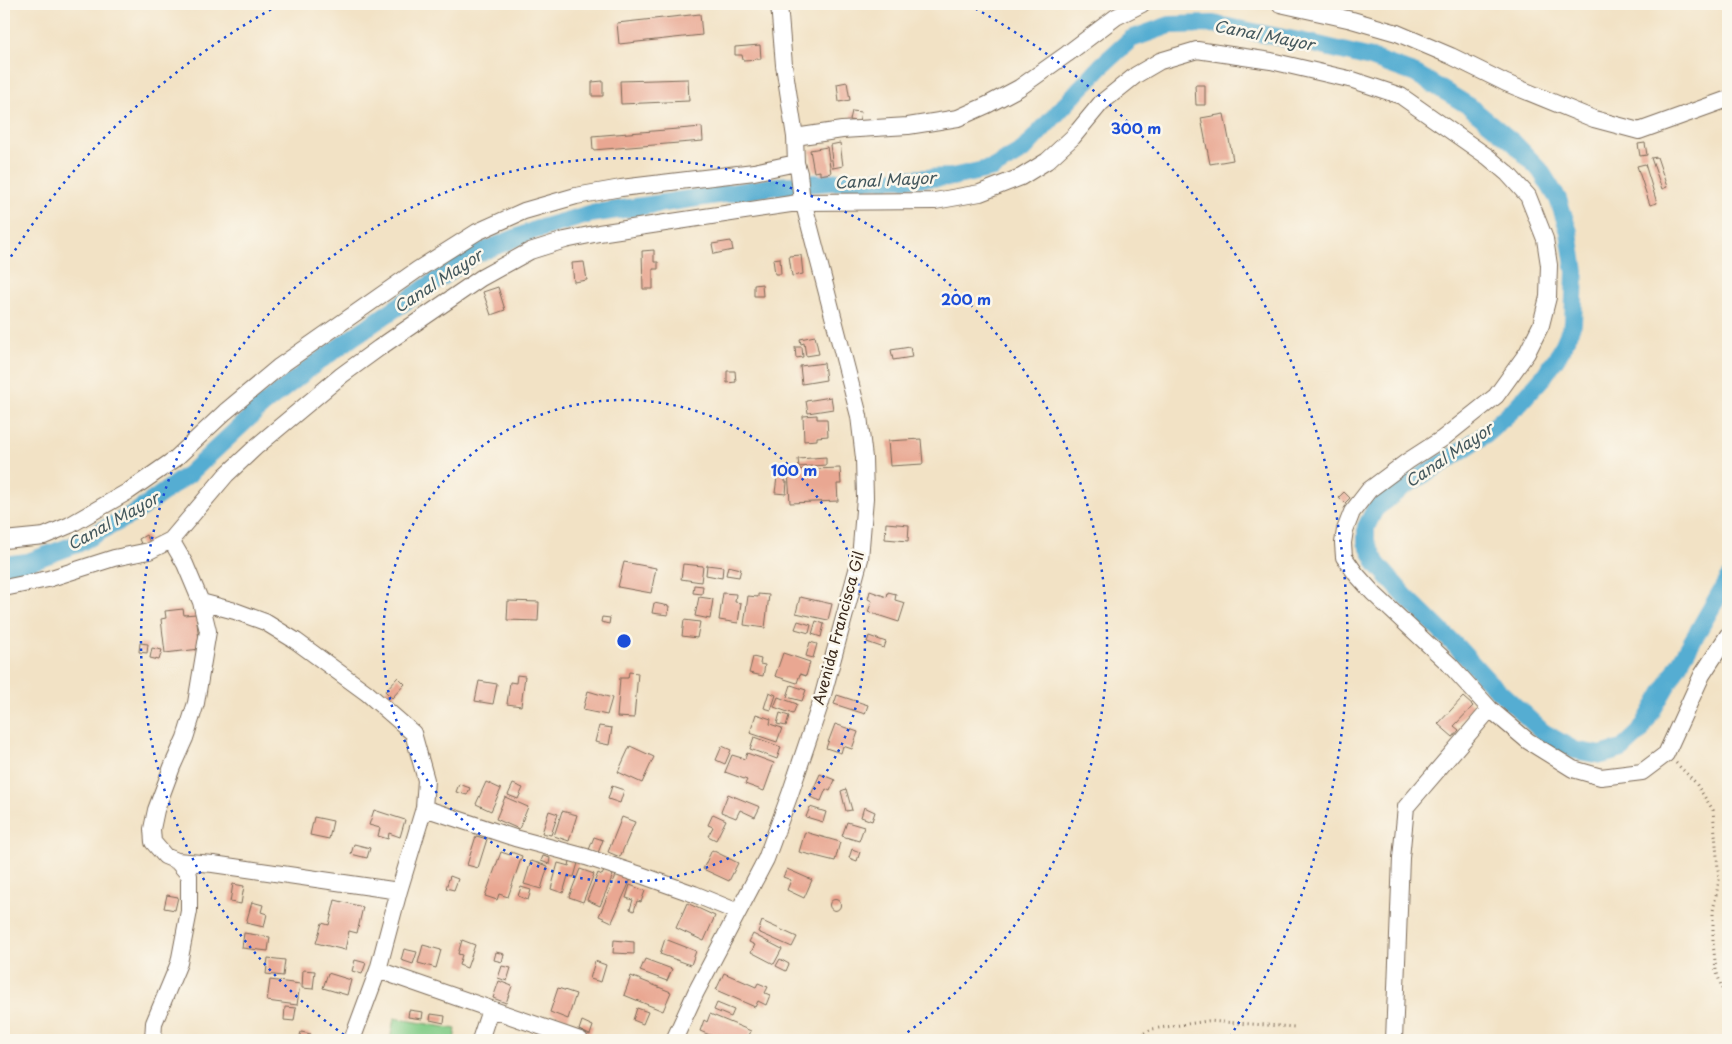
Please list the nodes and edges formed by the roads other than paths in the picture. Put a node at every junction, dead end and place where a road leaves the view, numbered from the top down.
1 (779, 4) edge
2 (1142, 4) edge
3 (1280, 4) edge
4 (1728, 99) edge
5 (795, 137) junction
6 (797, 168) junction
7 (803, 198) junction
8 (4, 540) edge
9 (171, 540) junction
10 (4, 588) edge
11 (201, 602) junction
12 (1728, 635) edge
13 (1490, 709) junction
14 (424, 808) junction
15 (177, 861) junction
16 (399, 891) junction
17 (738, 912) junction
18 (378, 970) junction
19 (490, 1010) junction
20 (153, 1040) edge
21 (352, 1040) edge
22 (480, 1040) edge
23 (580, 1040) edge
24 (674, 1040) edge
25 (1394, 1040) edge

1 - 5 street, Avenida Francisca Gil
2 - 5 street
3 - 4 street
5 - 6 street, Avenida Francisca Gil
6 - 7 street, Avenida Francisca Gil
6 - 8 street
7 - 9 street
7 - 13 street
7 - 17 street, Avenida Francisca Gil
9 - 10 street
9 - 11 street
11 - 14 street
11 - 15 street
12 - 13 street
13 - 25 street
14 - 16 street
14 - 17 street
15 - 16 street
15 - 20 street
16 - 18 street
17 - 24 street, Avenida Francisca Gil
18 - 19 street
18 - 21 street
19 - 22 street
19 - 23 street

